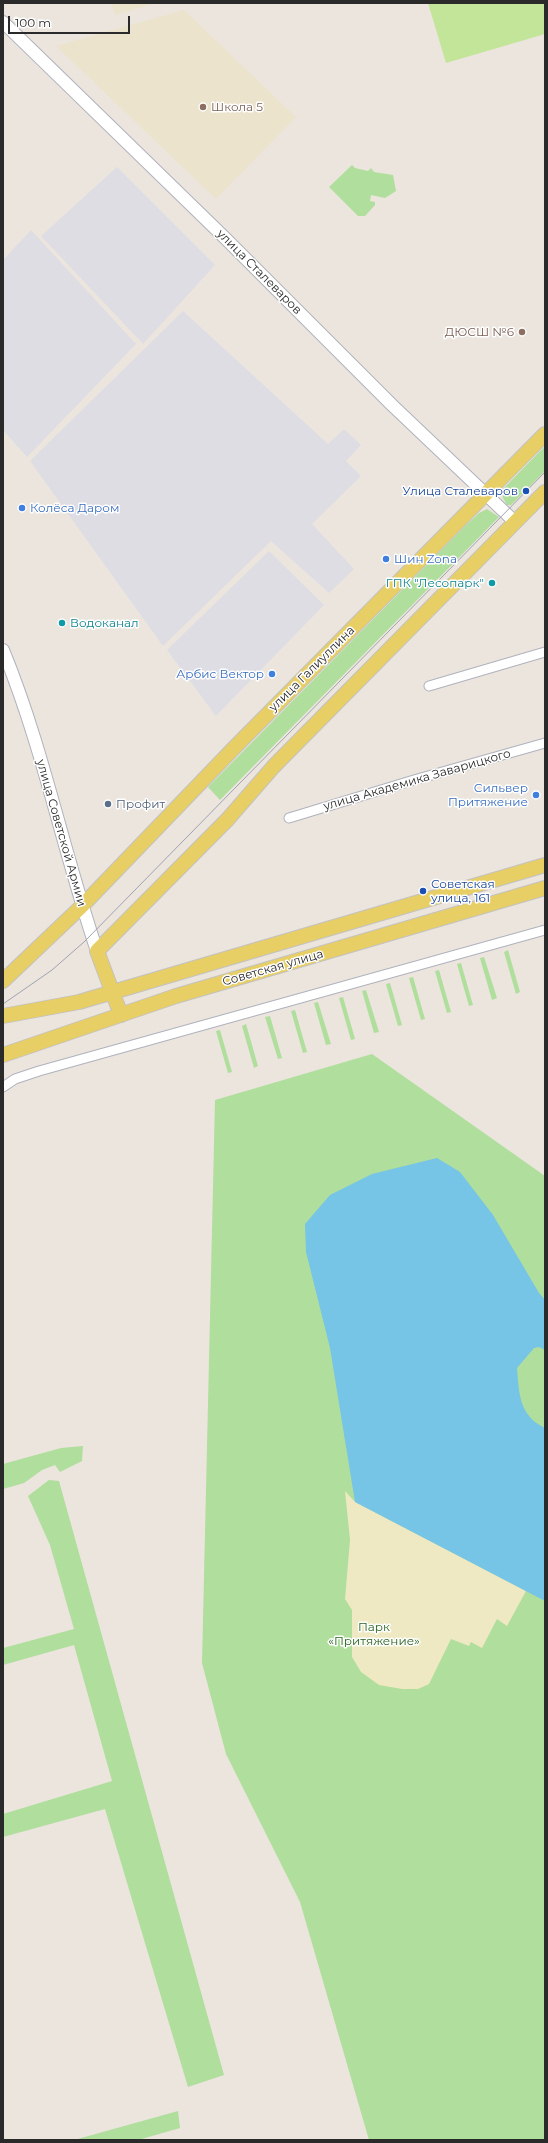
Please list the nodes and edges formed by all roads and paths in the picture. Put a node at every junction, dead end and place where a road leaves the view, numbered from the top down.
1 (3, 22) edge
2 (545, 434) edge
3 (545, 492) edge
4 (487, 493) junction
5 (515, 522) junction
6 (3, 650) edge
7 (545, 652) edge
8 (429, 686) dead end
9 (545, 743) edge
10 (289, 818) dead end
11 (545, 865) edge
12 (545, 888) edge
13 (82, 906) junction
14 (545, 930) edge
15 (97, 951) junction
16 (3, 981) edge
17 (113, 991) junction
18 (121, 1015) junction
19 (3, 1016) edge
20 (3, 1055) edge
21 (3, 1086) edge

1 - 4 main road, улица Сталеваров
2 - 4 main road, улица Галиуллина
3 - 5 main road
4 - 5 main road, улица Сталеваров
4 - 13 main road, улица Галиуллина
5 - 15 main road
6 - 13 main road, улица Советской Армии
7 - 8 street
9 - 10 street, улица Академика Заварицкого
11 - 17 main road, Советская улица
12 - 18 main road, Советская улица
13 - 15 main road, улица Советской Армии
13 - 16 main road
14 - 21 street
15 - 17 main road, улица Советской Армии
17 - 18 main road, улица Советской Армии
17 - 19 main road, Советская улица
18 - 20 main road, Советская улица

